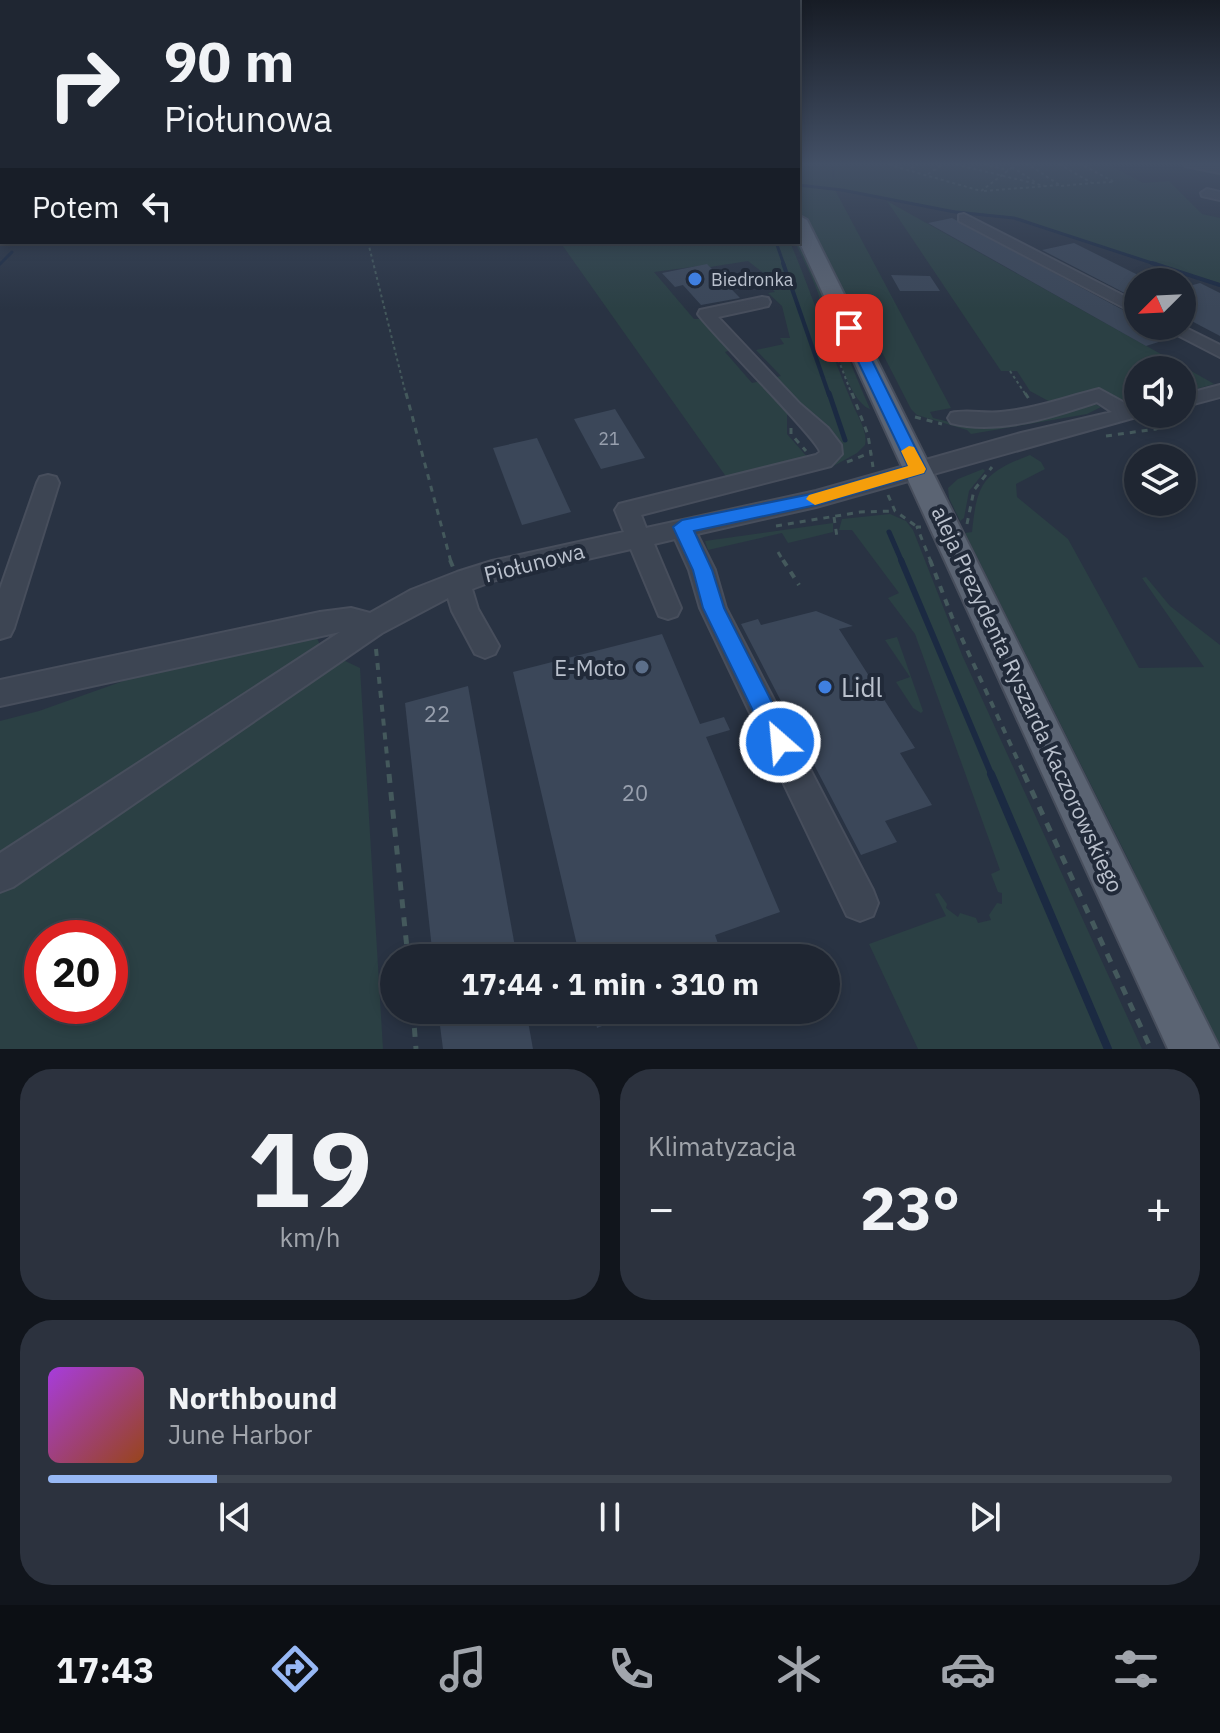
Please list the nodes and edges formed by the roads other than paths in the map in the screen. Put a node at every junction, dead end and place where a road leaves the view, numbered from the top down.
1 (964, 218) dead end
2 (800, 225) edge
3 (762, 302) dead end
4 (1124, 303) edge
5 (1196, 340) edge
6 (1220, 352) edge
7 (1220, 391) edge
8 (1196, 397) edge
9 (1124, 408) edge
10 (1124, 416) edge
11 (956, 423) road end
12 (48, 483) dead end
13 (904, 485) junction
14 (682, 527) junction
15 (639, 536) junction
16 (457, 582) junction
17 (668, 608) dead end
18 (372, 625) junction
19 (0, 628) edge
20 (485, 646) dead end
21 (0, 693) edge
22 (0, 874) edge
23 (860, 903) dead end
24 (1195, 1049) edge

1 - 4 street
2 - 13 main road, aleja Prezydenta Ryszarda Kaczorowskiego
3 - 15 street
5 - 6 street
7 - 8 street
9 - 11 street
10 - 13 street, Piołunowa
12 - 19 street
13 - 14 street, Piołunowa
13 - 24 main road, aleja Prezydenta Ryszarda Kaczorowskiego
14 - 15 street, Piołunowa
14 - 23 street
15 - 16 street, Piołunowa
15 - 17 street
16 - 18 street, Piołunowa
16 - 20 street
18 - 21 street
18 - 22 street, Piołunowa

